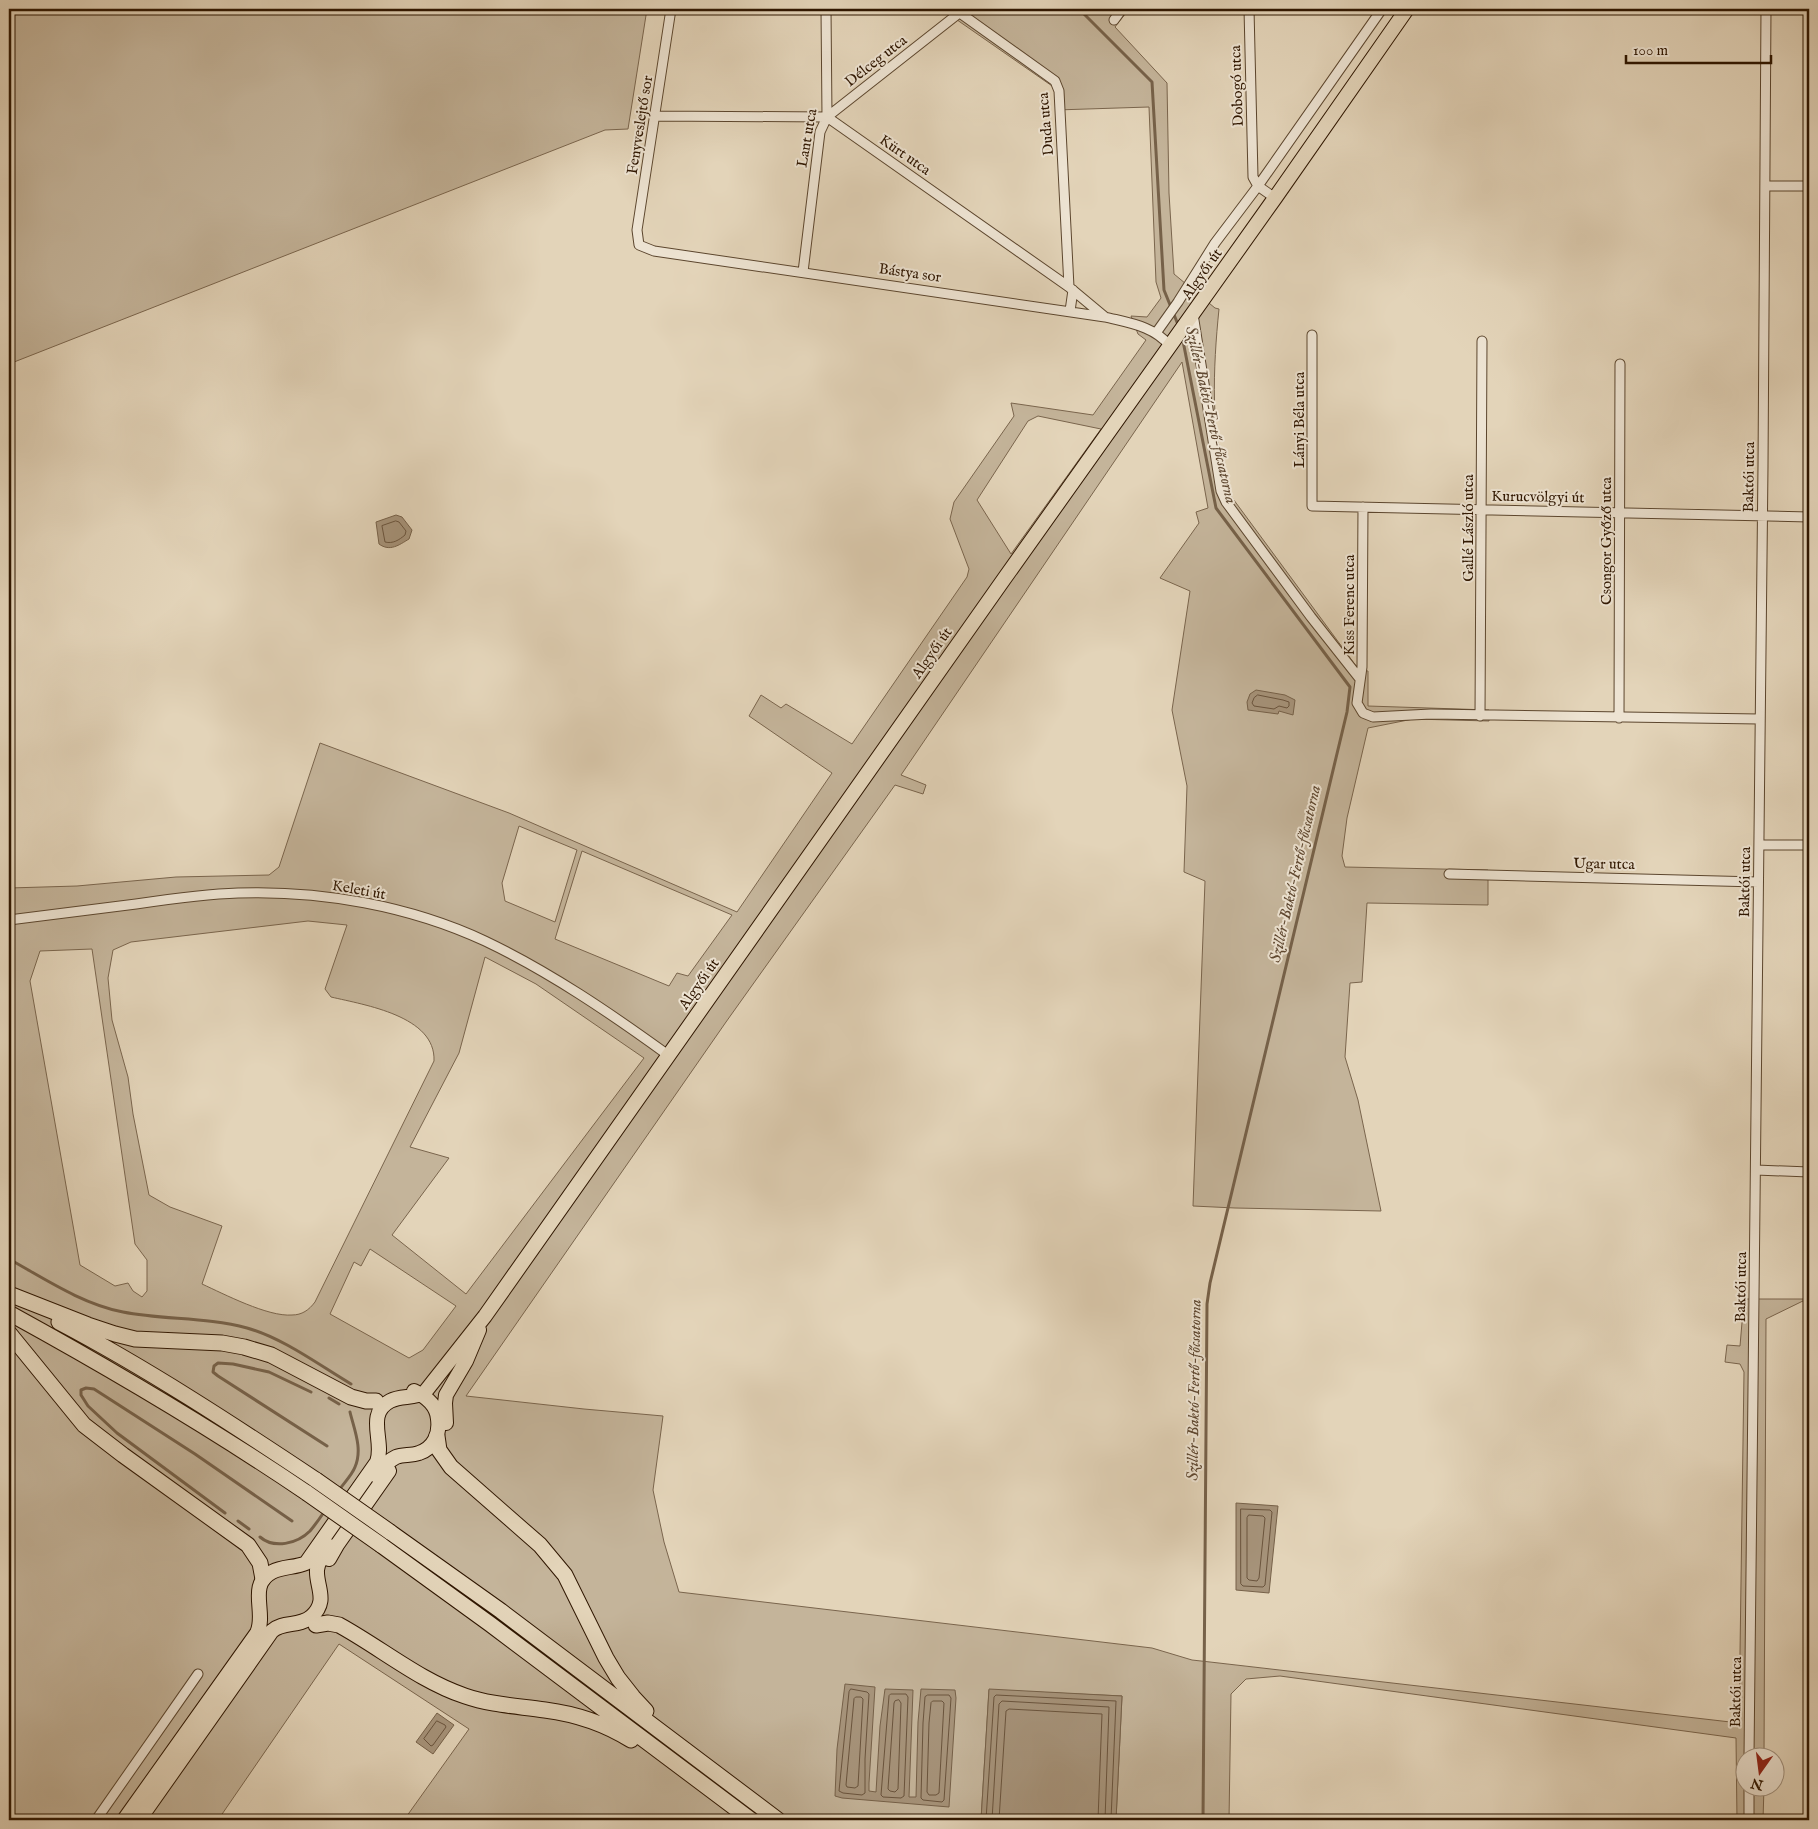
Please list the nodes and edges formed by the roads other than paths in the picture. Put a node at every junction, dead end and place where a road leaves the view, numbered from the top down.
1 (671, 9) edge
2 (826, 9) edge
3 (1122, 9) edge
4 (1249, 9) edge
5 (1382, 9) edge
6 (1407, 9) edge
7 (1766, 9) edge
8 (962, 10) edge
9 (1114, 20) dead end
10 (655, 116) junction
11 (827, 117) junction
12 (1253, 162) junction
13 (1272, 166) junction
14 (1258, 186) junction
15 (1766, 186) junction
16 (1809, 186) edge
17 (1275, 198) junction
18 (639, 245) joint
19 (802, 272) junction
20 (1071, 288) junction
21 (1070, 311) junction
22 (1105, 317) junction
23 (1190, 319) junction
24 (1156, 333) junction
25 (1312, 335) dead end
26 (1482, 341) dead end
27 (1172, 345) junction
28 (1620, 364) dead end
29 (1312, 506) joint
30 (1363, 507) junction
31 (1482, 510) junction
32 (1620, 512) junction
33 (1762, 516) junction
34 (1809, 517) edge
35 (1360, 679) junction
36 (1480, 716) junction
37 (1619, 718) junction
38 (1760, 719) junction
39 (1759, 845) junction
40 (1809, 845) edge
41 (1449, 874) dead end
42 (1758, 882) junction
43 (9, 920) edge
44 (668, 1055) junction
45 (1756, 1170) junction
46 (1809, 1172) edge
47 (9, 1295) edge
48 (9, 1314) edge
49 (485, 1316) junction
50 (9, 1333) edge
51 (417, 1392) junction
52 (376, 1401) junction
53 (436, 1407) junction
54 (438, 1443) junction
55 (262, 1573) junction
56 (256, 1614) junction
57 (316, 1625) junction
58 (281, 1629) junction
59 (198, 1674) dead end
60 (217, 1699) junction
61 (1749, 1746) edge
62 (681, 1768) junction
63 (710, 1769) junction
64 (1749, 1796) edge
65 (96, 1820) edge
66 (124, 1820) edge
67 (139, 1820) edge
68 (751, 1820) edge
69 (778, 1820) edge
70 (1749, 1820) edge

1 - 10 street, Fenyveslejtő sor
2 - 11 street, Lant utca
3 - 9 street
4 - 12 street, Dobogó utca
5 - 13 street, Algyői út
6 - 17 main road, Algyői út
7 - 15 street, Baktói utca
8 - 11 street, Délceg utca
8 - 20 street, Duda utca
10 - 11 street
10 - 18 street, Fenyveslejtő sor
11 - 19 street, Lant utca
11 - 20 street, Kürt utca
12 - 13 street
12 - 14 street, Dobogó utca
13 - 14 street, Algyői út
14 - 17 street
14 - 24 street, Algyői út
15 - 16 street
15 - 33 street, Baktói utca
17 - 23 main road, Algyői út
18 - 19 street, Bástya sor
19 - 21 street, Bástya sor
20 - 21 street, Duda utca
20 - 22 street, Kürt utca
21 - 22 street, Bástya sor
22 - 24 street, Bástya sor
23 - 27 main road, Algyői út
23 - 35 street
24 - 27 street, Bástya sor
25 - 29 street, Lányi Béla utca
26 - 31 street, Gallé László utca
27 - 44 main road, Algyői út
28 - 32 street, Csongor Győző utca
29 - 30 street, Kurucvölgyi út
30 - 31 street, Kurucvölgyi út
30 - 35 street, Kiss Ferenc utca
31 - 32 street, Kurucvölgyi út
31 - 36 street, Gallé László utca
32 - 33 street, Kurucvölgyi út
32 - 37 street, Csongor Győző utca
33 - 34 street, Kurucvölgyi út
33 - 38 street, Baktói utca
35 - 36 street, Kiss Ferenc utca
36 - 37 street
37 - 38 street
38 - 39 street, Baktói utca
39 - 40 street
39 - 42 street, Baktói utca
41 - 42 street, Ugar utca
42 - 45 street, Baktói utca
43 - 44 street, Keleti út
44 - 49 main road, Algyői út
45 - 46 street
45 - 61 street, Baktói utca
47 - 52 highway
47 - 63 highway, bridge
48 - 62 highway, bridge
49 - 51 main road
49 - 53 main road
49 - 54 main road
50 - 55 highway
51 - 52 main road
51 - 53 main road
51 - 55 main road
52 - 55 main road
53 - 54 main road
54 - 57 main road
54 - 58 main road
54 - 63 highway
55 - 56 main road
56 - 58 main road
56 - 60 main road
57 - 58 main road
57 - 62 highway
58 - 60 main road
59 - 65 street
60 - 66 main road
60 - 67 main road
62 - 68 highway
63 - 69 highway
64 - 70 street

